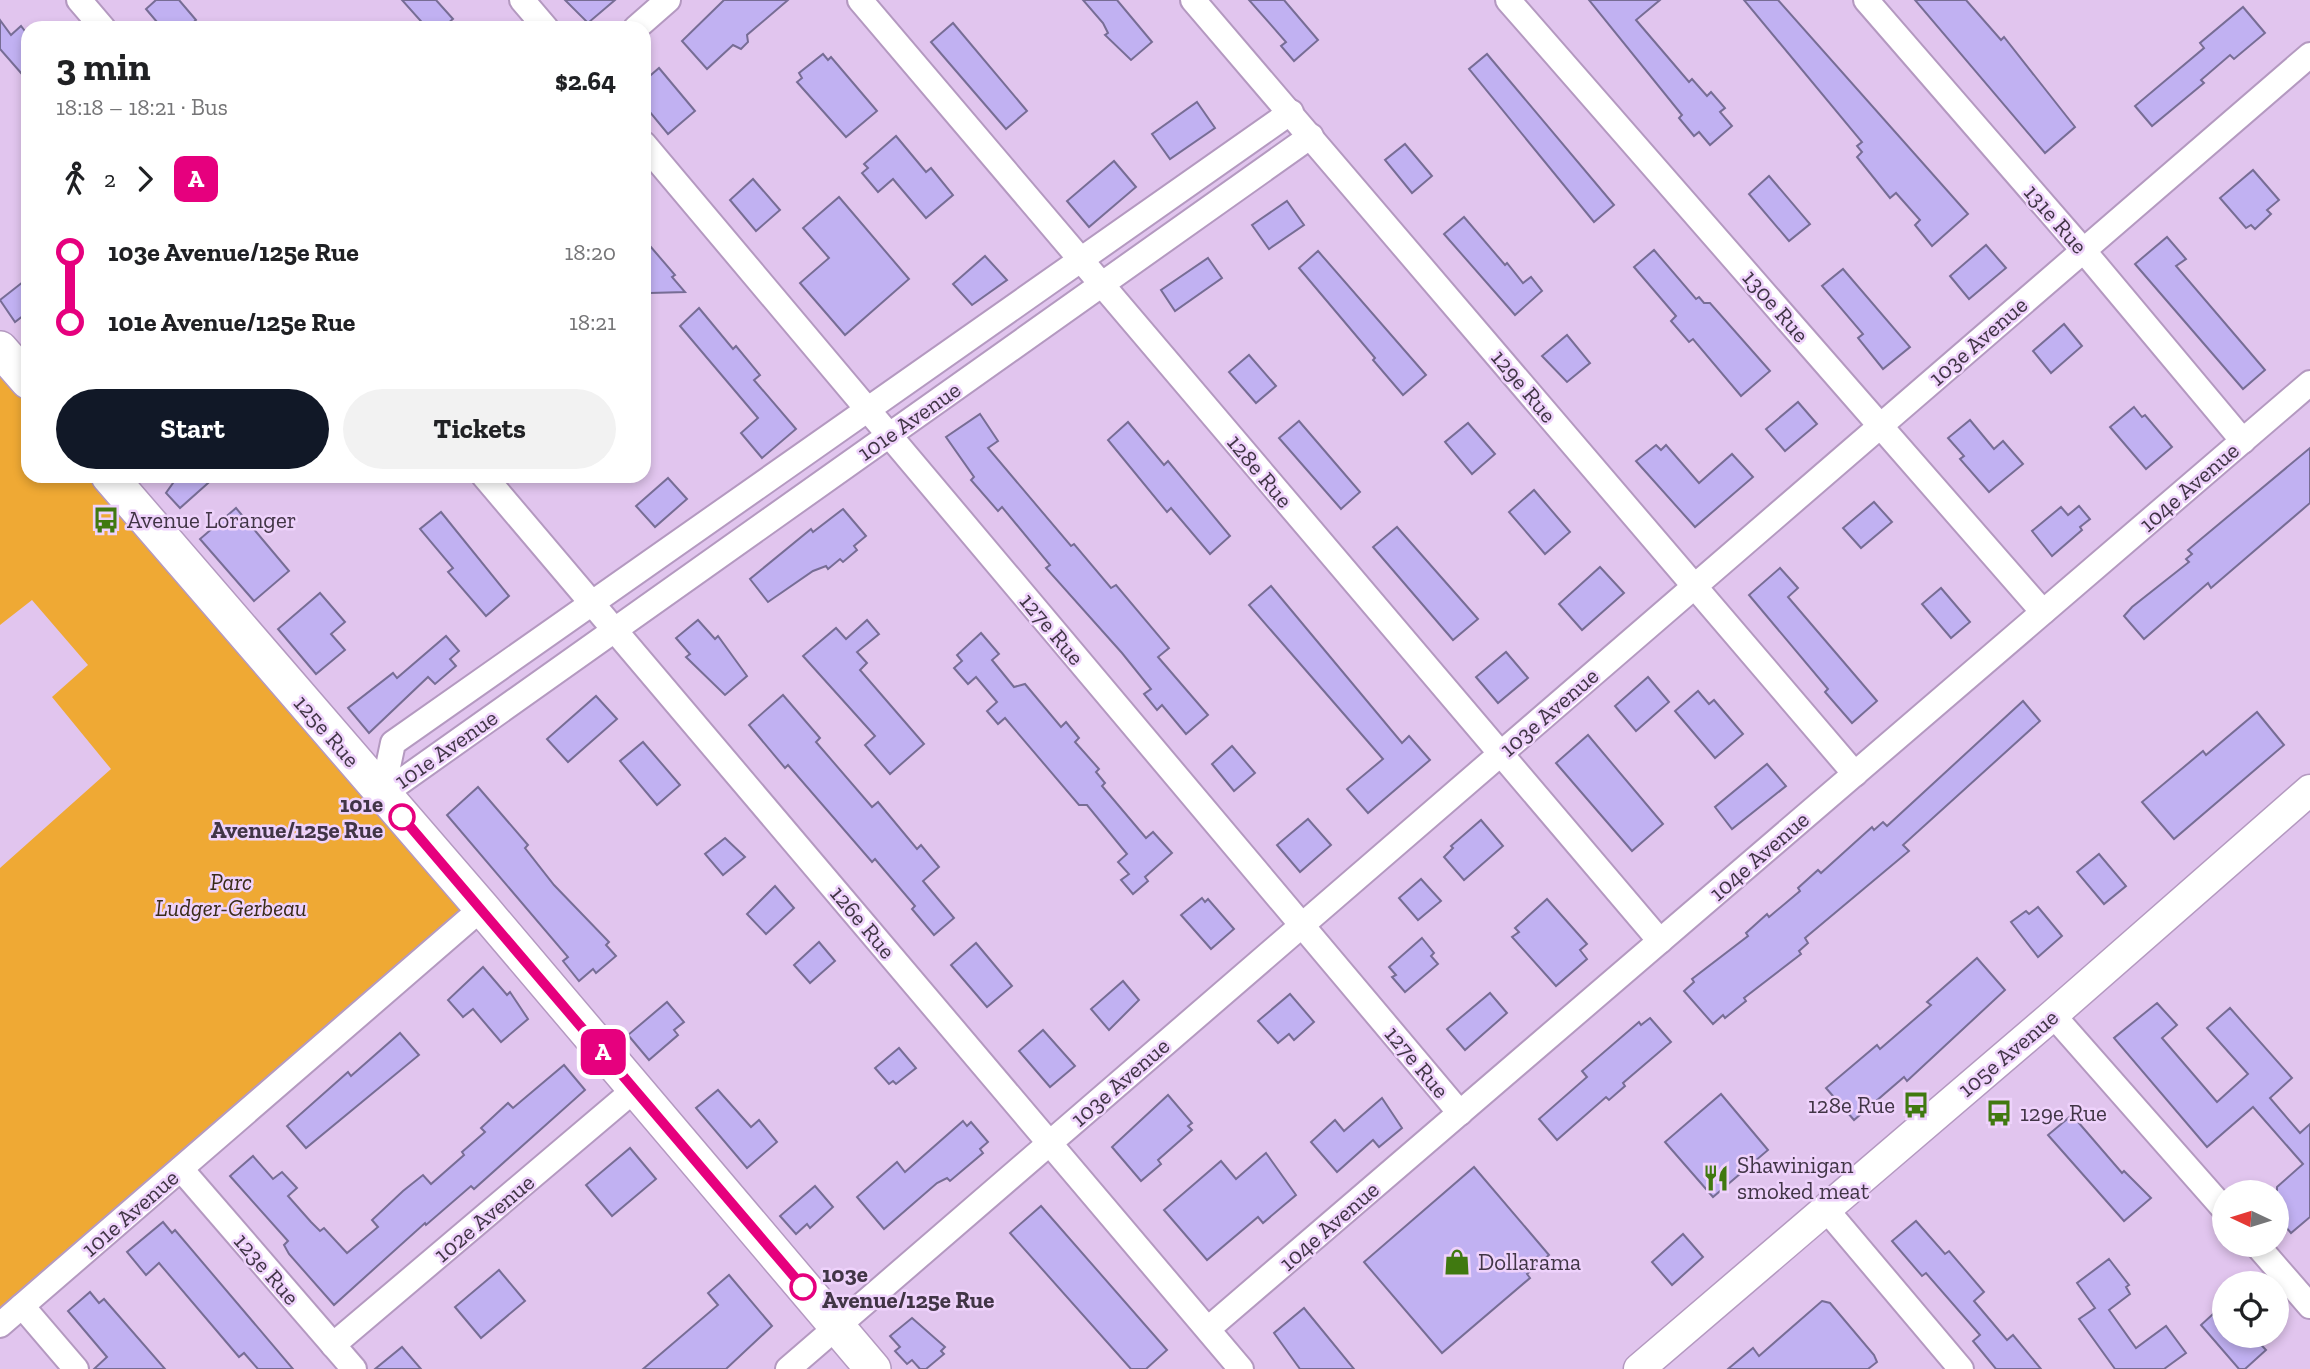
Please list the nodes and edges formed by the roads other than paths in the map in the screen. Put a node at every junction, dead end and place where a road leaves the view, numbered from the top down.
1 (79, 0) edge
2 (522, 0) edge
3 (668, 0) edge
4 (860, 0) edge
5 (1193, 0) edge
6 (1508, 0) edge
7 (1866, 0) edge
8 (97, 21) edge
9 (540, 21) edge
10 (644, 21) edge
11 (2310, 55) edge
12 (1291, 112) junction
13 (1311, 136) junction
14 (651, 152) edge
15 (2083, 250) junction
16 (1080, 259) junction
17 (1102, 284) junction
18 (0, 349) edge
19 (21, 373) edge
20 (2310, 383) edge
21 (867, 409) junction
22 (1881, 425) junction
23 (889, 435) junction
24 (2242, 441) junction
25 (117, 483) edge
26 (490, 483) edge
27 (1694, 586) junction
28 (591, 602) junction
29 (2043, 612) junction
30 (614, 630) junction
31 (1500, 754) junction
32 (1855, 774) junction
33 (2310, 790) edge
34 (382, 795) junction
35 (482, 908) junction
36 (1302, 925) junction
37 (1660, 941) junction
38 (2053, 1015) junction
39 (634, 1090) junction
40 (1460, 1113) junction
41 (1050, 1143) junction
42 (181, 1169) junction
43 (2212, 1195) edge
44 (1825, 1208) junction
45 (2267, 1257) edge
46 (22, 1306) junction
47 (2310, 1306) edge
48 (0, 1325) edge
49 (837, 1326) junction
50 (1208, 1329) junction
51 (333, 1345) junction
52 (1647, 1367) edge
53 (76, 1369) edge
54 (354, 1369) edge
55 (788, 1369) edge
56 (873, 1369) edge
57 (1241, 1369) edge
58 (1961, 1369) edge

1 - 8 street
2 - 9 street
3 - 10 street
4 - 16 street, 128e Rue
5 - 12 street, 129e Rue
6 - 22 street, 130e Rue
7 - 15 street, 131e Rue
11 - 15 street, 103e Avenue
12 - 13 street, 129e Rue
12 - 16 street, 101e Avenue
13 - 17 street, 101e Avenue
13 - 27 street, 129e Rue
14 - 21 street, 127e Rue
15 - 22 street, 103e Avenue
15 - 24 street, 131e Rue
16 - 17 street, 128e Rue
16 - 21 street, 101e Avenue
17 - 23 street, 101e Avenue
17 - 31 street, 128e Rue
18 - 19 main road
20 - 24 street, 104e Avenue
21 - 23 street, 127e Rue
21 - 28 street, 101e Avenue
22 - 27 street, 103e Avenue
22 - 29 street, 130e Rue
23 - 30 street, 101e Avenue
23 - 36 street, 127e Rue
24 - 29 street, 104e Avenue
25 - 34 main road, 125e Rue
26 - 28 street, 126e Rue
27 - 31 street, 103e Avenue
27 - 32 street, 129e Rue
28 - 30 street, 126e Rue
28 - 34 street, 101e Avenue
29 - 32 street, 104e Avenue
30 - 34 street, 101e Avenue
30 - 41 street, 126e Rue
31 - 36 street, 103e Avenue
31 - 37 street, 128e Rue
32 - 37 street, 104e Avenue
33 - 38 street, 105e Avenue
34 - 35 main road, 125e Rue
35 - 39 main road, 125e Rue
35 - 42 street, 101e Avenue
36 - 40 street, 127e Rue
36 - 41 street, 103e Avenue
37 - 40 street, 104e Avenue
38 - 43 street
38 - 44 street, 105e Avenue
39 - 49 main road, 125e Rue
39 - 51 street, 102e Avenue
40 - 50 street, 104e Avenue
41 - 49 street, 103e Avenue
41 - 50 street, 126e Rue
42 - 46 street, 101e Avenue
42 - 51 street, 123e Rue
44 - 52 street, 105e Avenue
44 - 58 street
45 - 47 street
46 - 48 street, 101e Avenue
46 - 53 street
49 - 55 street, 103e Avenue
49 - 56 main road, 125e Rue
50 - 57 street, 126e Rue
51 - 54 street, 123e Rue

